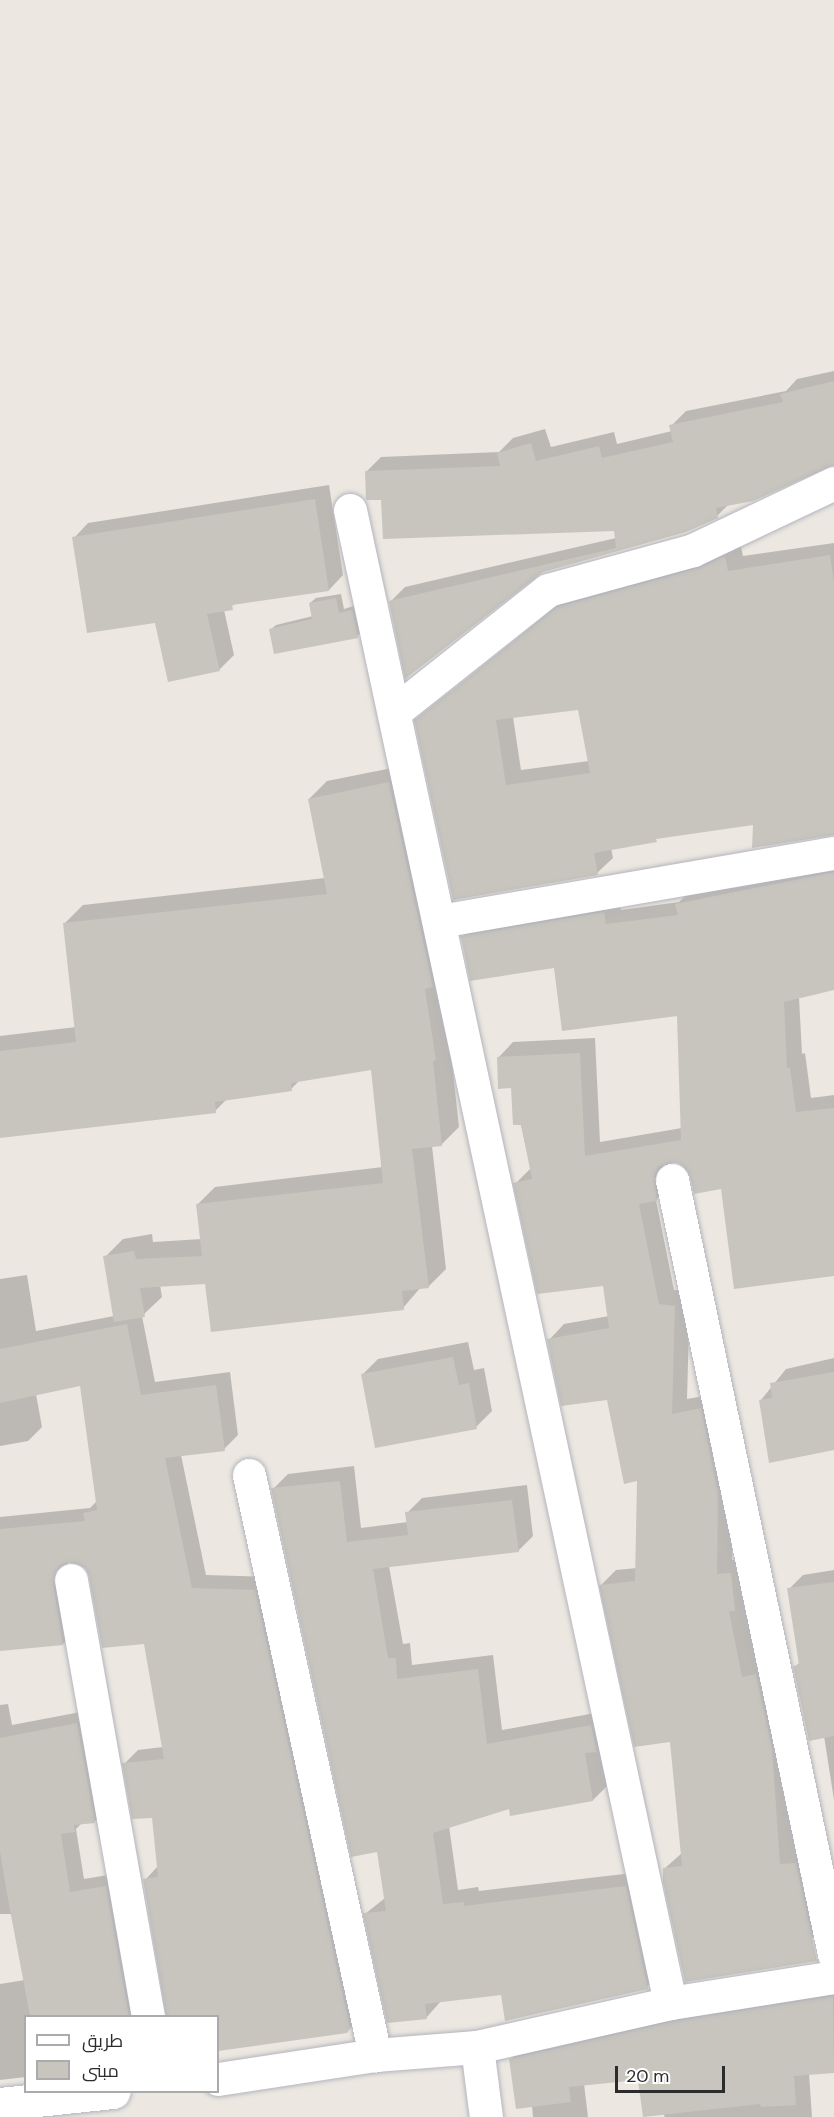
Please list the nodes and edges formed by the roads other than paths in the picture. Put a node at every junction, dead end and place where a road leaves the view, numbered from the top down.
1 (834, 483) edge
2 (350, 510) dead end
3 (394, 712) junction
4 (834, 853) edge
5 (440, 921) junction
6 (672, 1180) dead end
7 (249, 1475) dead end
8 (71, 1580) dead end
9 (834, 1954) edge
10 (834, 1977) edge
11 (670, 2003) junction
12 (148, 2015) edge
13 (477, 2047) junction
14 (375, 2055) junction
15 (219, 2079) edge
16 (101, 2093) edge
17 (7, 2108) edge
18 (486, 2117) edge

1 - 3 street
2 - 3 street
3 - 5 street
4 - 5 street
5 - 11 street
6 - 9 street
7 - 14 street
8 - 12 street
10 - 11 street
11 - 13 street
13 - 14 street
13 - 18 street
14 - 15 street
16 - 17 street

